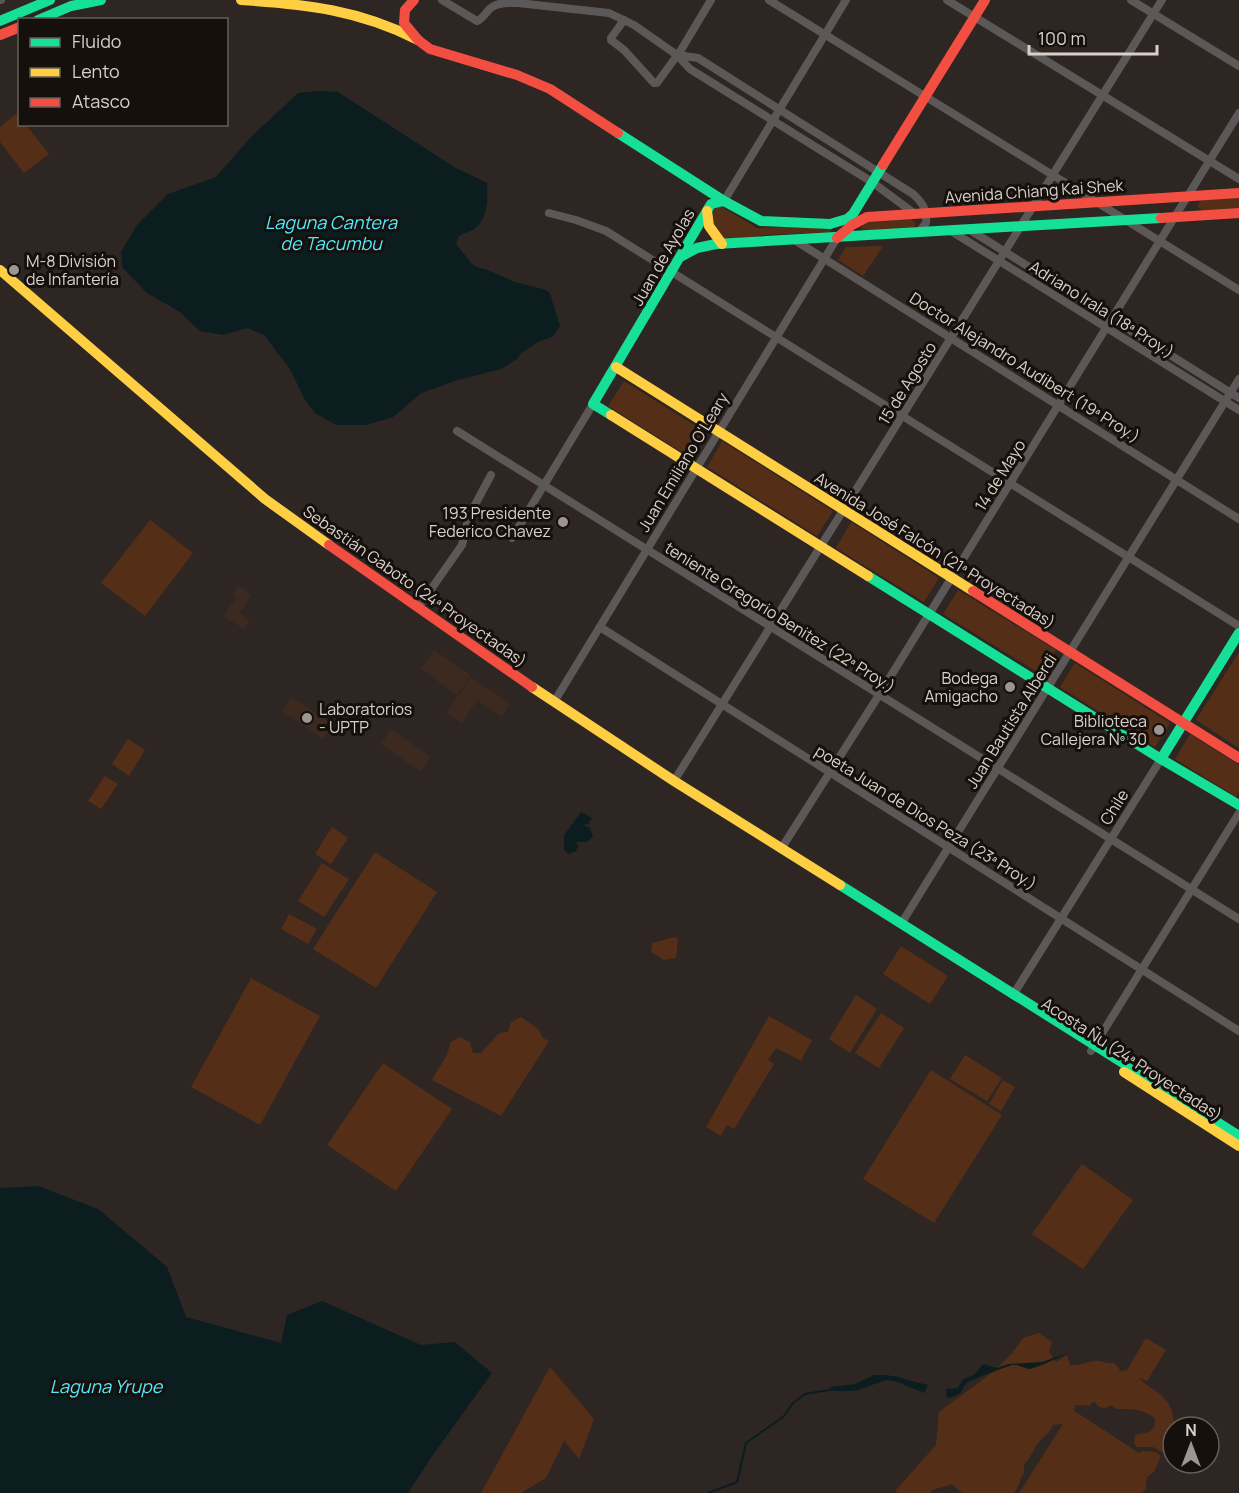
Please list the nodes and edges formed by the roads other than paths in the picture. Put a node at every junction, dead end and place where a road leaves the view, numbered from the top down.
1 (50, 0) edge
2 (101, 0) edge
3 (241, 0) edge
4 (414, 0) edge
5 (442, 0) edge
6 (711, 0) edge
7 (770, 0) edge
8 (846, 0) edge
9 (947, 0) edge
10 (985, 0) edge
11 (1131, 0) edge
12 (1162, 0) edge
13 (1154, 14) junction
14 (975, 17) junction
15 (43, 18) edge
16 (624, 20) junction
17 (0, 21) edge
18 (18, 28) edge
19 (0, 35) edge
20 (826, 35) junction
21 (418, 40) junction
22 (677, 55) junction
23 (1239, 66) edge
24 (1103, 95) junction
25 (925, 96) junction
26 (779, 111) junction
27 (1239, 113) edge
28 (773, 120) junction
29 (1210, 161) junction
30 (1054, 175) junction
31 (875, 177) junction
32 (1239, 179) edge
33 (703, 188) junction
34 (1239, 193) edge
35 (1188, 196) junction
36 (724, 201) junction
37 (1096, 202) junction
38 (709, 207) junction
39 (1032, 207) junction
40 (549, 213) dead end
41 (1239, 213) edge
42 (920, 214) junction
43 (1175, 218) junction
44 (1125, 220) junction
45 (1020, 227) junction
46 (970, 230) junction
47 (951, 231) junction
48 (917, 233) junction
49 (837, 238) junction
50 (796, 241) junction
51 (1160, 242) junction
52 (722, 244) junction
53 (1005, 252) junction
54 (680, 257) junction
55 (824, 260) junction
56 (999, 260) junction
57 (0, 270) edge
58 (671, 273) junction
59 (1239, 290) edge
60 (1112, 319) junction
61 (1107, 328) junction
62 (951, 338) junction
63 (776, 339) junction
64 (616, 367) junction
65 (1239, 379) edge
66 (1230, 393) junction
67 (1239, 398) edge
68 (1225, 401) junction
69 (593, 404) junction
70 (1059, 405) junction
71 (1239, 410) edge
72 (902, 417) junction
73 (456, 431) dead end
74 (719, 432) junction
75 (696, 468) junction
76 (491, 475) dead end
77 (1177, 478) junction
78 (1010, 484) junction
79 (543, 485) junction
80 (843, 510) junction
81 (1239, 519) edge
82 (512, 538) dead end
83 (821, 546) junction
84 (647, 550) junction
85 (1128, 557) junction
86 (951, 578) junction
87 (418, 608) junction
88 (929, 614) junction
89 (1239, 626) edge
90 (600, 627) junction
91 (771, 627) junction
92 (1239, 633) edge
93 (1069, 652) junction
94 (1047, 688) junction
95 (879, 695) junction
96 (554, 702) junction
97 (723, 704) junction
98 (1184, 722) junction
99 (1239, 758) edge
100 (1161, 759) junction
101 (997, 769) junction
102 (831, 773) junction
103 (674, 781) junction
104 (1239, 806) edge
105 (1239, 813) edge
106 (1111, 840) junction
107 (948, 847) junction
108 (781, 849) junction
109 (1191, 890) junction
110 (1061, 919) junction
111 (1239, 919) edge
112 (901, 924) junction
113 (1142, 970) junction
114 (1016, 997) junction
115 (1238, 1030) edge
116 (1093, 1048) junction
117 (1174, 1100) junction
118 (1239, 1136) edge
119 (1239, 1146) edge

1 - 17 main road
2 - 15 main road
3 - 21 main road
4 - 21 main road
5 - 16 street
6 - 22 street
7 - 20 street
8 - 20 street
9 - 14 street
10 - 14 main road
11 - 13 street
12 - 13 street, 15 de Agosto
13 - 23 street
13 - 24 street, 15 de Agosto
14 - 24 street
14 - 25 main road
16 - 22 street
16 - 22 street
18 - 19 main road
20 - 25 street
20 - 26 street
21 - 33 main road
22 - 26 street
22 - 28 street
24 - 29 street
24 - 30 street, 15 de Agosto
25 - 30 street
25 - 31 main road
26 - 28 street
26 - 31 street
27 - 29 street, 14 de Mayo
28 - 31 street
28 - 36 street
29 - 32 street
29 - 35 street, 14 de Mayo
30 - 37 street
30 - 39 street, 15 de Agosto
31 - 36 main road
31 - 42 street
31 - 42 street
33 - 36 main road
33 - 38 main road
34 - 35 main road, Avenida Chiang Kai Shek
35 - 37 main road, Avenida Chiang Kai Shek
35 - 43 street, 14 de Mayo
36 - 38 main road, Juan de Ayolas
37 - 39 main road, Avenida Chiang Kai Shek
37 - 44 street
38 - 52 main road
38 - 54 main road, Juan de Ayolas
39 - 42 main road, Avenida Chiang Kai Shek
39 - 45 street, 15 de Agosto
40 - 58 street
41 - 43 main road, Avenida Chiang Kai Shek
42 - 48 street
42 - 49 main road, Avenida Chiang Kai Shek
43 - 44 main road, Avenida Chiang Kai Shek
43 - 51 street, 14 de Mayo
44 - 45 main road, Avenida Chiang Kai Shek
44 - 51 street
45 - 46 main road, Avenida Chiang Kai Shek
45 - 53 street, 15 de Agosto
46 - 47 main road, Avenida Chiang Kai Shek
46 - 53 street, Adriano Irala (18ª Proy.)
47 - 48 main road, Avenida Chiang Kai Shek
47 - 56 street, Adriano Irala (18ª Proy.)
48 - 49 main road, Avenida Chiang Kai Shek
49 - 50 main road, Avenida Chiang Kai Shek
49 - 55 street, Juan Emiliano O'Leary
50 - 52 main road, Avenida Chiang Kai Shek
50 - 55 street, Doctor Alejandro Audibert (19ª Proy.)
51 - 59 street
51 - 60 street, 14 de Mayo
52 - 54 main road, Avenida Chiang Kai Shek
53 - 56 street, 15 de Agosto
53 - 60 street, Adriano Irala (18ª Proy.)
54 - 58 main road, Juan de Ayolas
55 - 62 street, Doctor Alejandro Audibert (19ª Proy.)
55 - 63 street, Juan Emiliano O'Leary
56 - 61 street, Adriano Irala (18ª Proy.)
56 - 62 street, 15 de Agosto
57 - 87 main road, Sebastián Gaboto (24ª Proyectadas)
58 - 63 street
58 - 64 main road, Juan de Ayolas
60 - 61 street, 14 de Mayo
60 - 66 street, Adriano Irala (18ª Proy.)
61 - 68 street, Adriano Irala (18ª Proy.)
61 - 70 street, 14 de Mayo
62 - 70 street, Doctor Alejandro Audibert (19ª Proy.)
62 - 72 street, 15 de Agosto
63 - 72 street
63 - 74 street, Juan Emiliano O'Leary
64 - 69 main road, Juan de Ayolas
64 - 74 main road, Avenida José Falcón (21ª Proyectadas)
65 - 66 street, Juan Bautista Alberdi
66 - 67 street, Adriano Irala (18ª Proy.)
66 - 68 street, Juan Bautista Alberdi
68 - 71 street, Adriano Irala (18ª Proy.)
68 - 77 street, Juan Bautista Alberdi
69 - 75 main road
69 - 79 street, Juan de Ayolas
70 - 77 street, Doctor Alejandro Audibert (19ª Proy.)
70 - 78 street, 14 de Mayo
72 - 78 street
72 - 80 street, 15 de Agosto
73 - 79 street, teniente Gregorio Benitez (22ª Proy.)
74 - 75 street, Juan Emiliano O'Leary
74 - 80 main road, Avenida José Falcón (21ª Proyectadas)
75 - 83 main road
75 - 84 street, Juan Emiliano O'Leary
76 - 87 street
77 - 81 street, Doctor Alejandro Audibert (19ª Proy.)
77 - 85 street, Juan Bautista Alberdi
78 - 85 street
78 - 86 street, 14 de Mayo
79 - 82 street, Juan de Ayolas
79 - 84 street, teniente Gregorio Benitez (22ª Proy.)
80 - 83 street, 15 de Agosto
80 - 86 main road, Avenida José Falcón (21ª Proyectadas)
83 - 88 main road
83 - 91 street, 15 de Agosto
84 - 90 street, Juan Emiliano O'Leary
84 - 91 street, teniente Gregorio Benitez (22ª Proy.)
85 - 89 street
85 - 93 street, Juan Bautista Alberdi
86 - 88 street, 14 de Mayo
86 - 93 main road, Avenida José Falcón (21ª Proyectadas)
87 - 96 main road, Sebastián Gaboto (24ª Proyectadas)
88 - 94 main road
88 - 95 street, 14 de Mayo
90 - 96 street, Juan Emiliano O'Leary
90 - 97 street, poeta Juan de Dios Peza (23ª Proy.)
91 - 95 street, teniente Gregorio Benitez (22ª Proy.)
91 - 97 street, 15 de Agosto
92 - 98 main road, Chile
93 - 94 street, Juan Bautista Alberdi
93 - 98 main road, Avenida José Falcón (21ª Proyectadas)
94 - 100 main road
94 - 101 street, Juan Bautista Alberdi
95 - 101 street, teniente Gregorio Benitez (22ª Proy.)
95 - 102 street, 14 de Mayo
96 - 103 main road, Sebastián Gaboto (24ª Proyectadas)
97 - 102 street, poeta Juan de Dios Peza (23ª Proy.)
97 - 103 street, 15 de Agosto
98 - 99 main road, Avenida José Falcón (21ª Proyectadas)
98 - 100 main road, Chile
100 - 104 main road
100 - 106 street, Chile
101 - 106 street, teniente Gregorio Benitez (22ª Proy.)
101 - 107 street, Juan Bautista Alberdi
102 - 107 street, poeta Juan de Dios Peza (23ª Proy.)
102 - 108 street, 14 de Mayo
103 - 108 main road, Sebastián Gaboto (24ª Proyectadas)
105 - 109 street
106 - 109 street, teniente Gregorio Benitez (22ª Proy.)
106 - 110 street, Chile
107 - 110 street, poeta Juan de Dios Peza (23ª Proy.)
107 - 112 street, Juan Bautista Alberdi
108 - 112 main road, Sebastián Gaboto (24ª Proyectadas)
109 - 111 street, teniente Gregorio Benitez (22ª Proy.)
109 - 113 street
110 - 113 street, poeta Juan de Dios Peza (23ª Proy.)
110 - 114 street, Chile
112 - 114 main road
113 - 115 street, poeta Juan de Dios Peza (23ª Proy.)
113 - 116 street
114 - 116 main road, Acosta Ñu (24ª Proyectadas)
116 - 117 main road, Acosta Ñu (24ª Proyectadas)
117 - 118 main road, Acosta Ñu (24ª Proyectadas)
117 - 119 main road, Acosta Ñu (24ª Proyectadas)

